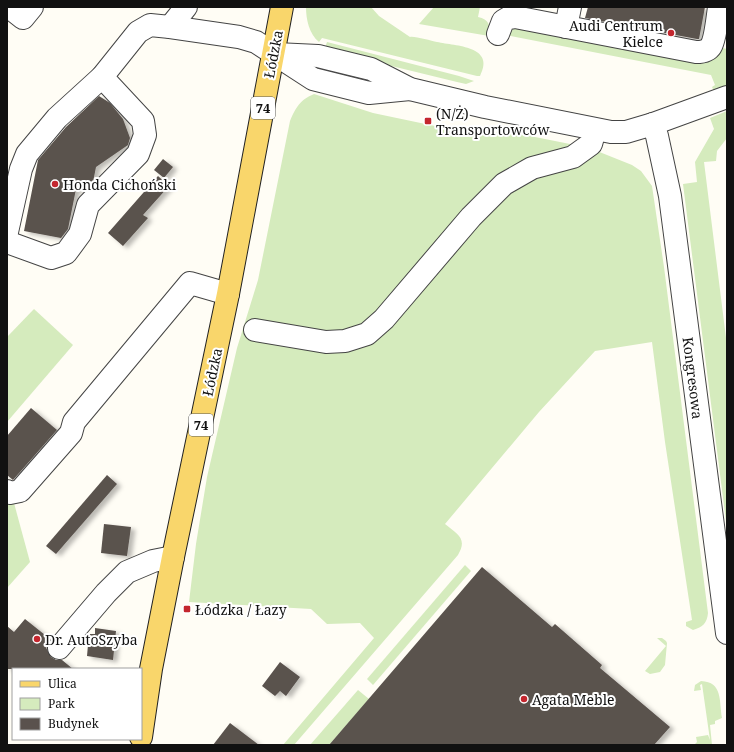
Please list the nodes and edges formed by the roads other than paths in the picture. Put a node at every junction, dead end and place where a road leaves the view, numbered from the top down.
1 (9, 7) edge
2 (32, 7) edge
3 (186, 7) edge
4 (282, 7) edge
5 (719, 7) edge
6 (568, 17) edge
7 (170, 27) junction
8 (498, 34) dead end
9 (273, 53) junction
10 (102, 77) junction
11 (727, 97) edge
12 (653, 124) junction
13 (595, 130) junction
14 (7, 232) edge
15 (7, 242) edge
16 (228, 294) junction
17 (255, 330) dead end
18 (7, 491) edge
19 (173, 556) junction
20 (727, 633) edge
21 (59, 648) dead end
22 (142, 731) edge

1 - 2 street
3 - 7 street
4 - 9 main road, Łódzka / 74
5 - 6 street
6 - 8 street
7 - 9 street
7 - 10 street
9 - 13 street
9 - 16 main road, Łódzka / 74
10 - 14 street
10 - 15 street
11 - 12 street
12 - 13 street
12 - 20 street, Kongresowa
13 - 17 street
16 - 18 street
16 - 19 main road, Łódzka / 74
19 - 21 street
19 - 22 main road, Łódzka / 74

